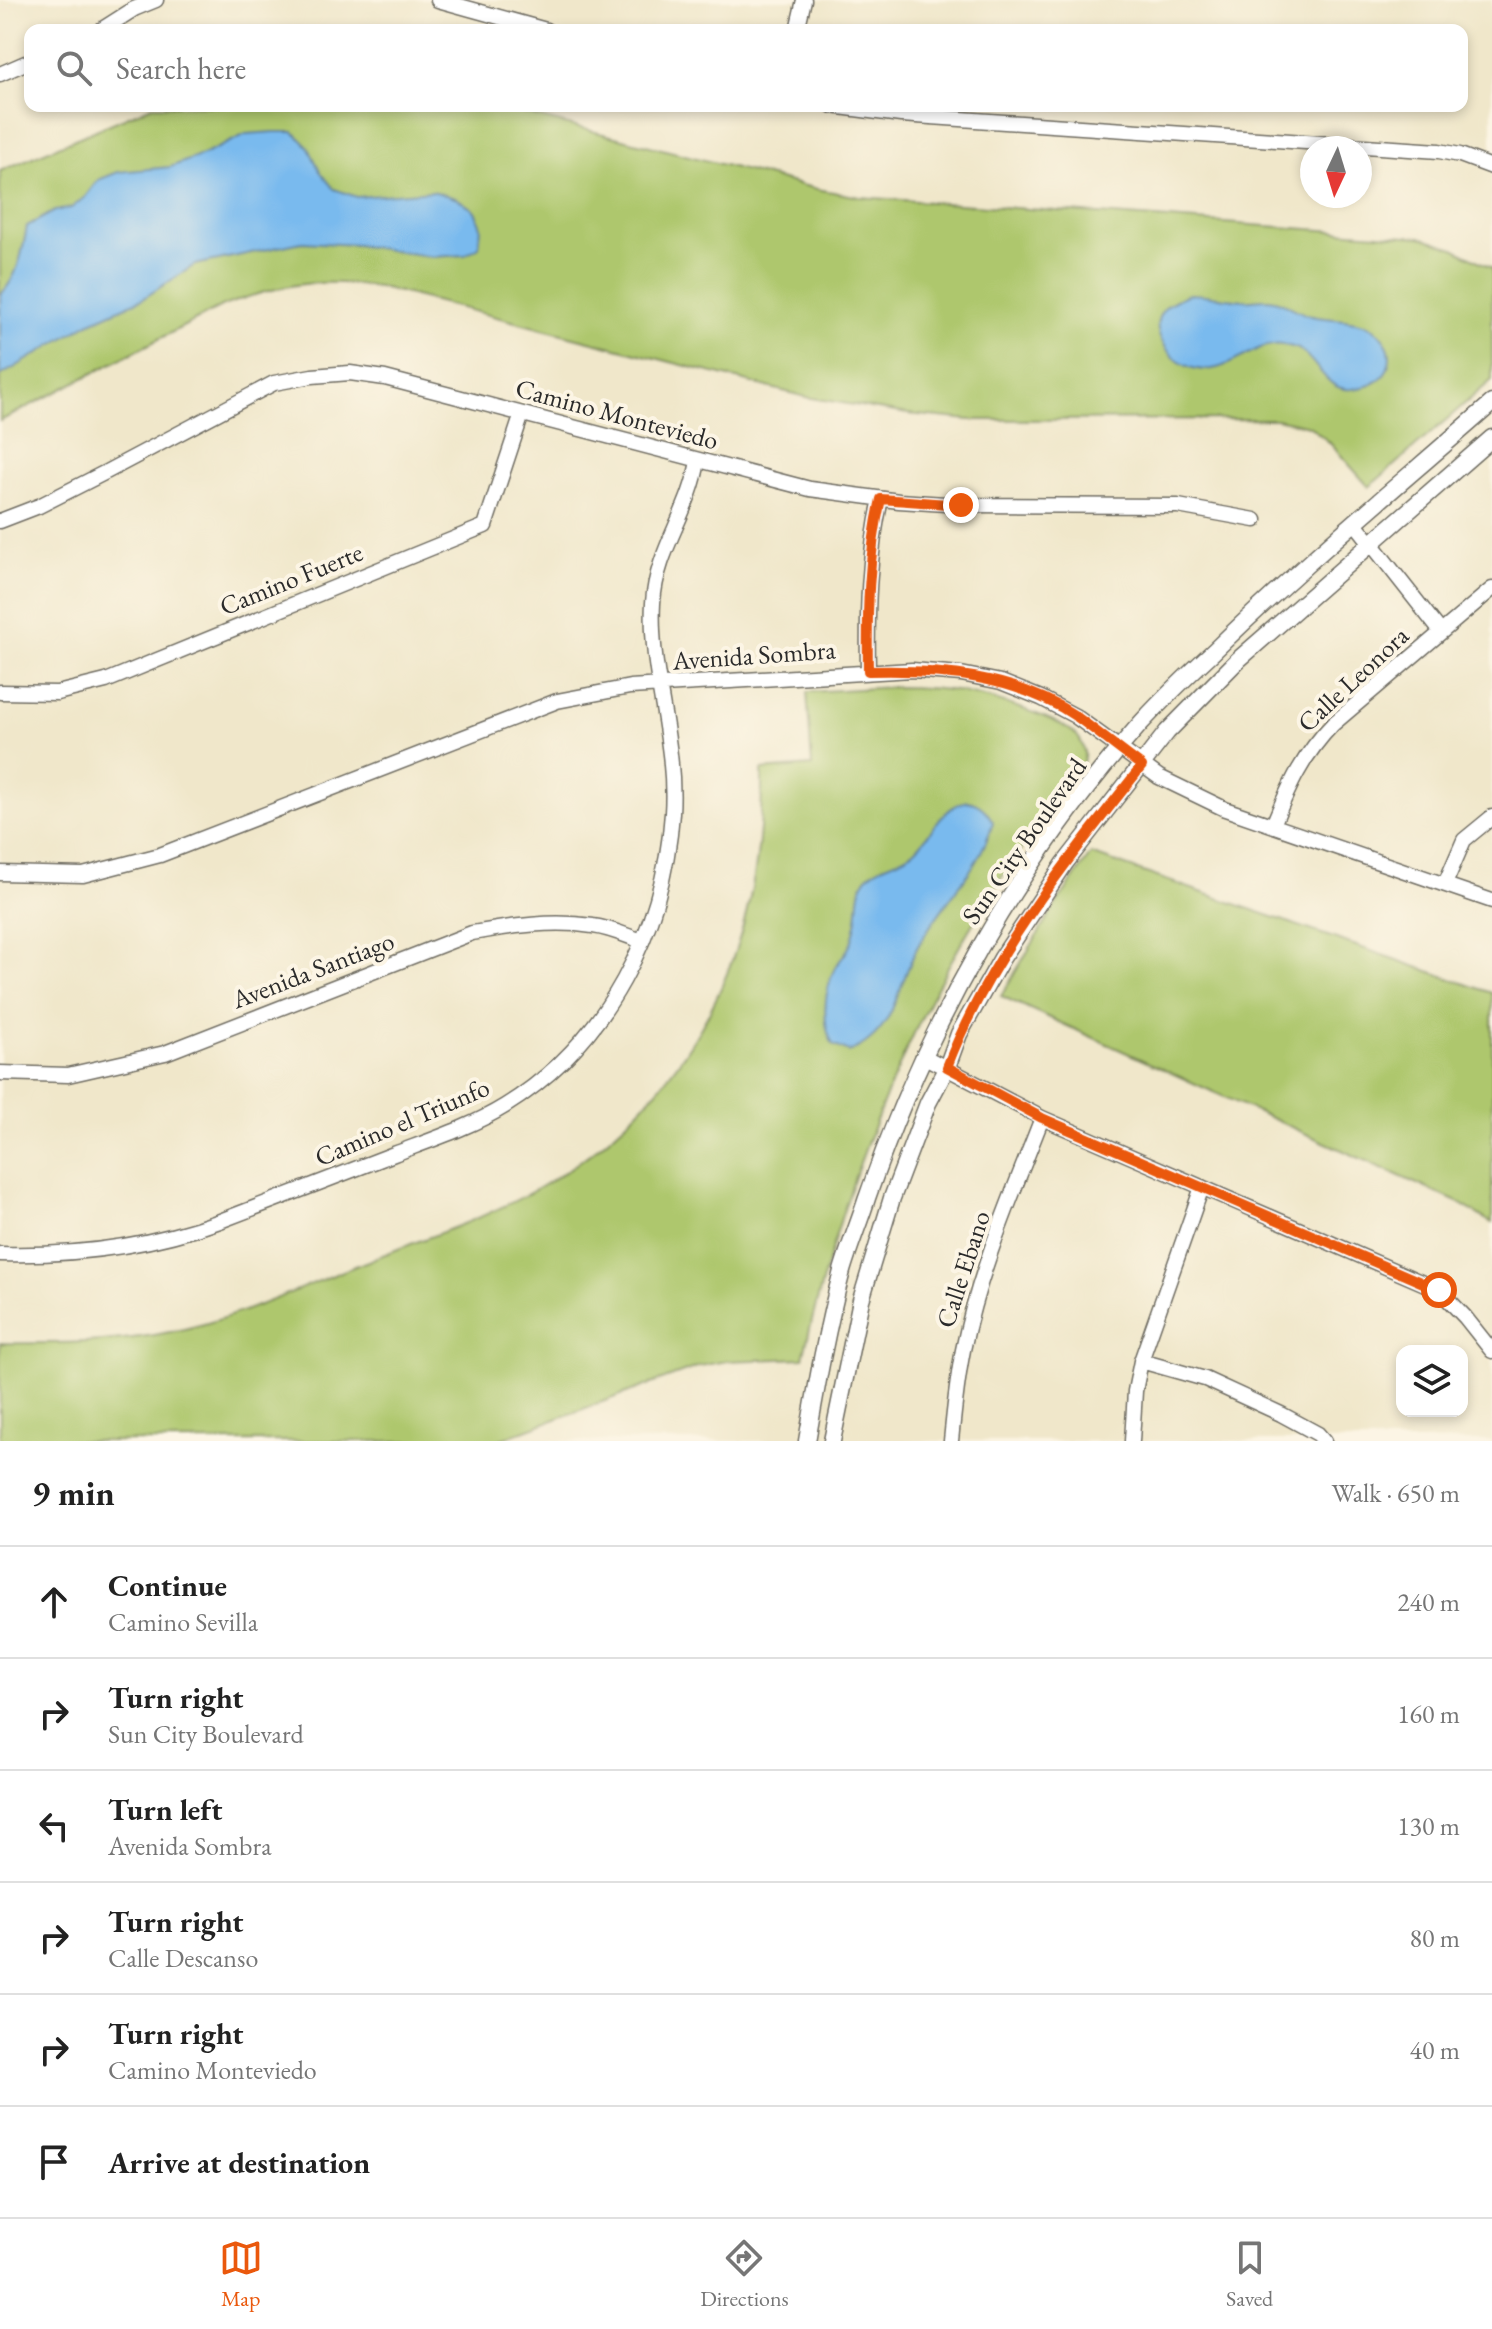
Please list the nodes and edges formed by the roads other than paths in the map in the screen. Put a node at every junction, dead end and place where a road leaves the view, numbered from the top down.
1 (156, 0) edge
2 (438, 0) edge
3 (804, 0) edge
4 (132, 5) edge
5 (108, 24) edge
6 (524, 24) edge
7 (798, 24) edge
8 (24, 64) edge
9 (0, 74) edge
10 (878, 112) edge
11 (1492, 167) edge
12 (1492, 403) edge
13 (522, 414) junction
14 (1492, 438) edge
15 (698, 460) junction
16 (881, 499) junction
17 (1255, 520) dead end
18 (0, 521) edge
19 (1355, 523) junction
20 (1372, 544) junction
21 (1492, 589) edge
22 (1441, 632) junction
23 (868, 671) junction
24 (660, 685) junction
25 (0, 692) edge
26 (1119, 749) junction
27 (1142, 766) junction
28 (1492, 817) edge
29 (1273, 825) junction
30 (0, 873) edge
31 (1445, 884) junction
32 (1492, 901) edge
33 (642, 941) junction
34 (923, 1056) junction
35 (947, 1067) junction
36 (0, 1073) edge
37 (1042, 1118) junction
38 (1202, 1187) junction
39 (0, 1254) edge
40 (1492, 1351) edge
41 (1141, 1361) junction
42 (807, 1441) edge
43 (832, 1441) edge
44 (951, 1441) edge
45 (1132, 1441) edge
46 (1324, 1441) edge

1 - 4 street
2 - 6 street
3 - 7 street
4 - 5 street
8 - 9 street
10 - 11 street
12 - 19 street, Sun City Boulevard
13 - 15 street, Camino Monteviedo
13 - 18 street, Camino Monteviedo
13 - 25 street, Camino Fuerte
14 - 20 street, Sun City Boulevard
15 - 16 street, Camino Monteviedo
15 - 24 street, Camino el Triunfo
16 - 17 street, Camino Monteviedo
16 - 23 street
19 - 20 street
19 - 26 street, Sun City Boulevard
20 - 22 street
20 - 27 street, Sun City Boulevard
21 - 22 street, Calle Leonora
22 - 29 street, Calle Leonora
23 - 24 street, Avenida Sombra
23 - 26 street, Avenida Sombra
24 - 30 street, Avenida Sombra
24 - 33 street, Camino el Triunfo
26 - 27 street, Avenida Sombra
26 - 34 street, Sun City Boulevard
27 - 29 street, Avenida Sombra
27 - 35 street, Sun City Boulevard
28 - 31 street
29 - 31 street, Avenida Sombra
31 - 32 street, Avenida Sombra
33 - 36 street, Avenida Santiago
33 - 39 street, Camino el Triunfo
34 - 35 street
34 - 42 street, Sun City Boulevard
35 - 37 street
35 - 43 street, Sun City Boulevard
37 - 38 street
37 - 44 street, Calle Ebano
38 - 40 street
38 - 41 street
41 - 45 street
41 - 46 street

